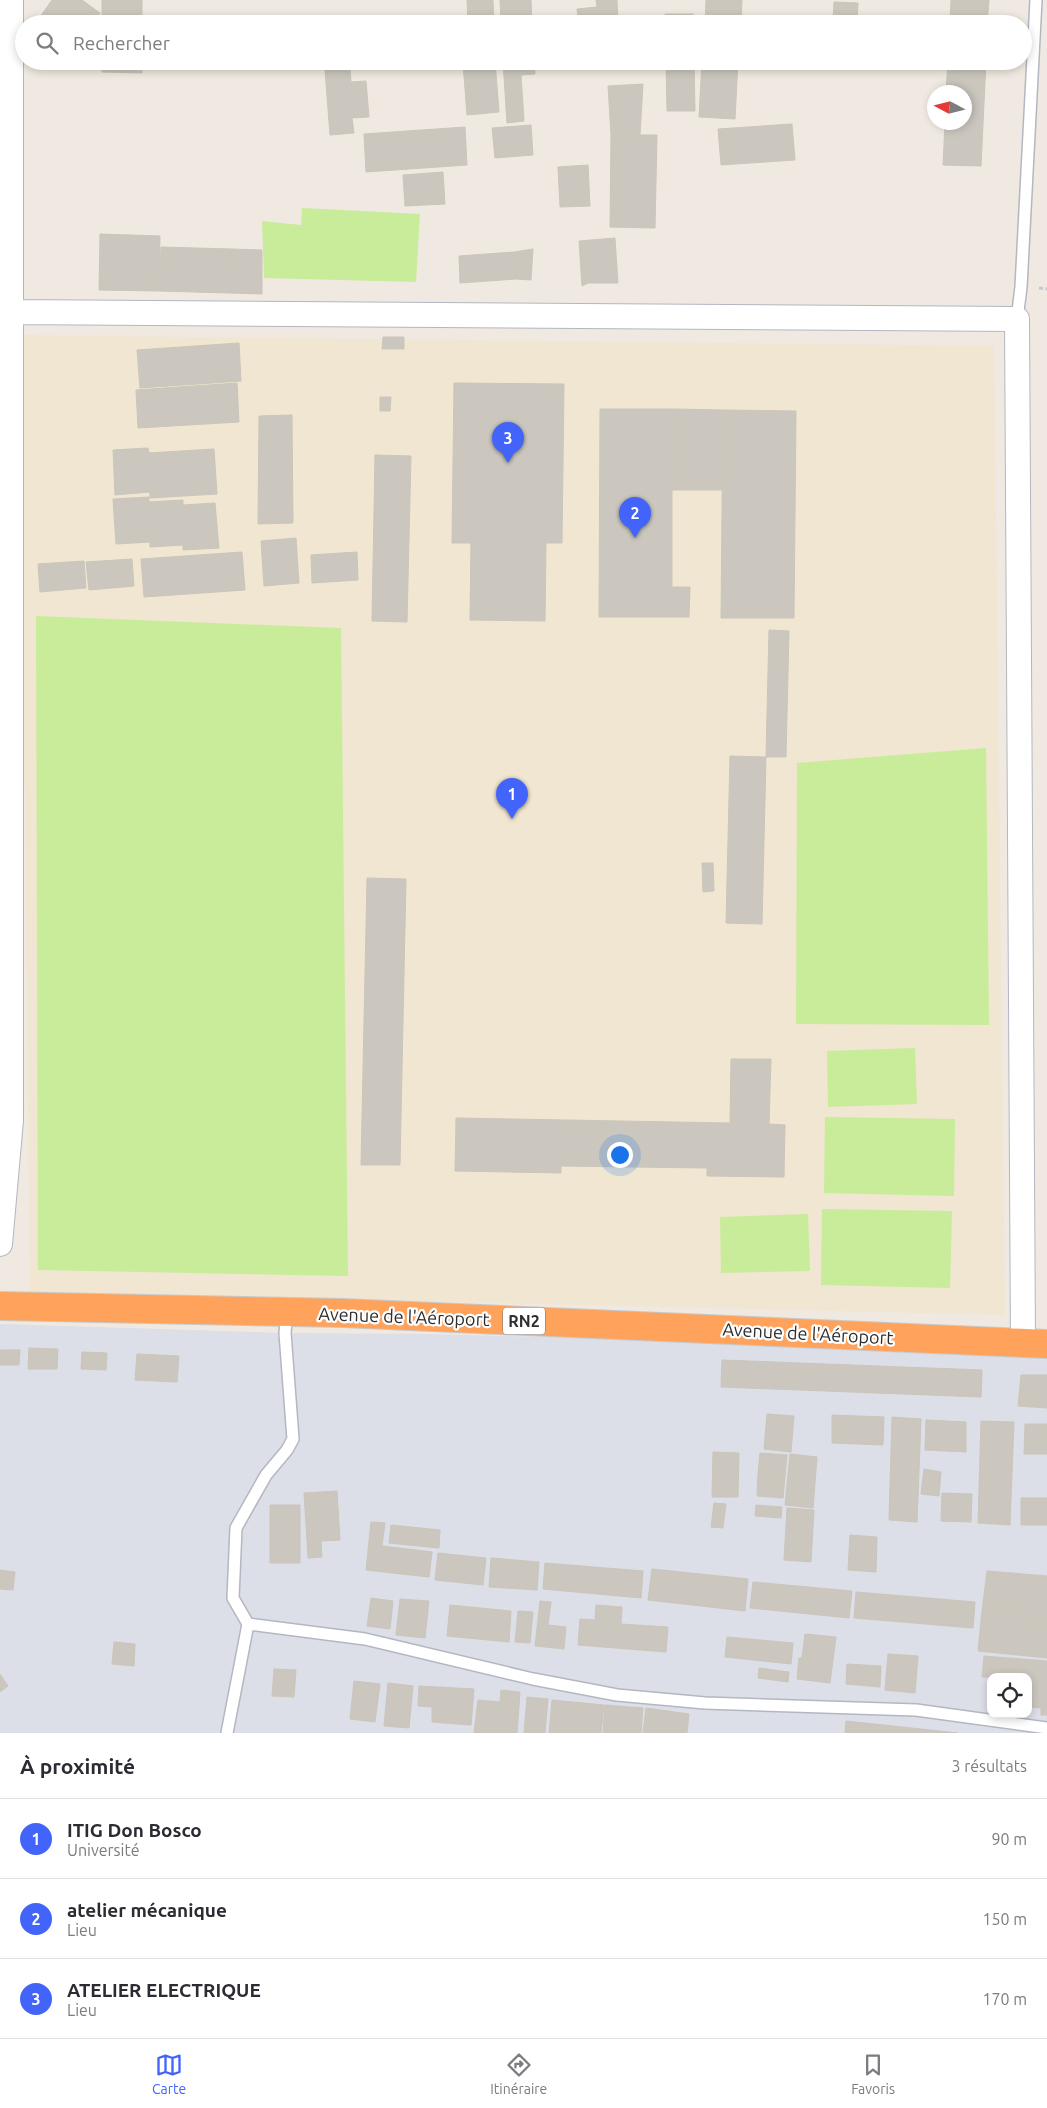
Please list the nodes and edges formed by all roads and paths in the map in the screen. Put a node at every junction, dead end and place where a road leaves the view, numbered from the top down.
1 (11, 0) edge
2 (1036, 0) edge
3 (13, 312) junction
4 (1017, 319) junction
5 (6, 1118) edge
6 (0, 1244) edge
7 (0, 1306) edge
8 (287, 1312) junction
9 (1035, 1343) edge
10 (248, 1624) junction
11 (1047, 1728) edge
12 (227, 1733) edge

1 - 3 street
2 - 4 lane
3 - 4 street
3 - 5 street
4 - 9 street
5 - 6 street
7 - 8 highway, Avenue de l'Aéroport / RN2
8 - 9 highway, Avenue de l'Aéroport / RN2
8 - 10 lane
10 - 11 lane
10 - 12 lane

